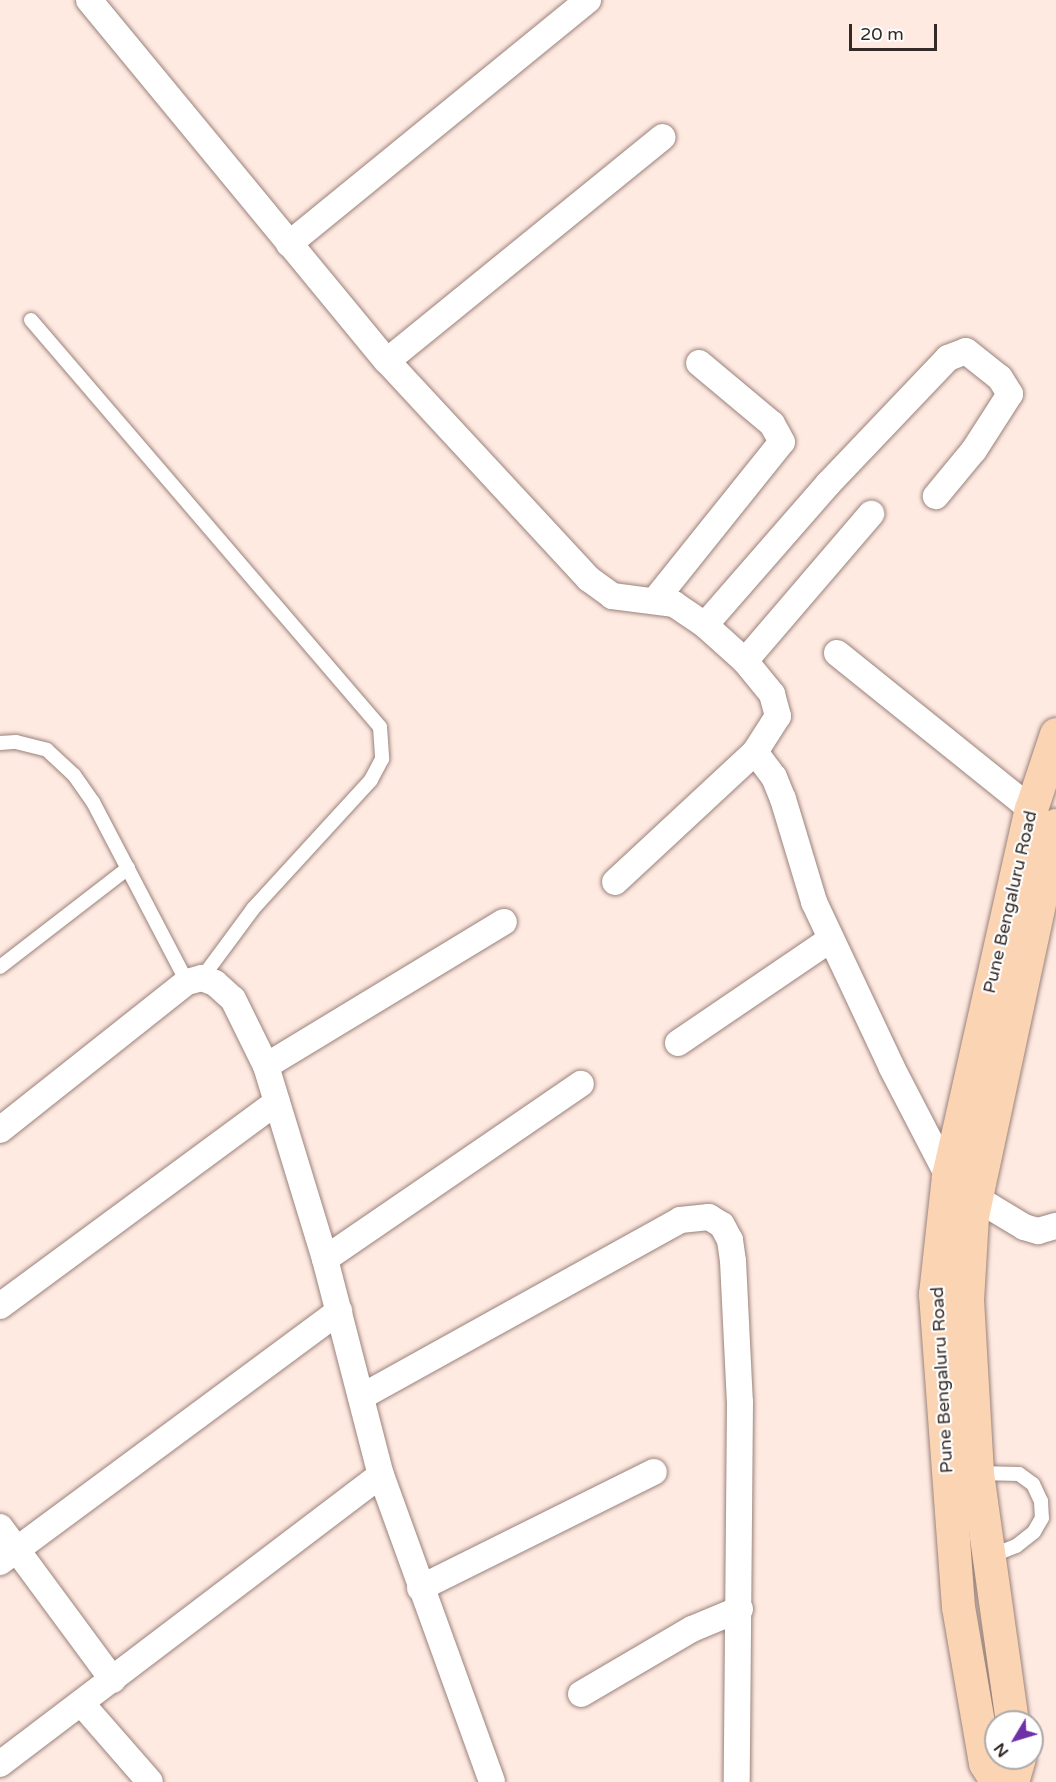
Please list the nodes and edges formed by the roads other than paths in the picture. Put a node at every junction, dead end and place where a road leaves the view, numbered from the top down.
1 (89, 0) edge
2 (588, 0) edge
3 (663, 137) dead end
4 (289, 244) junction
5 (31, 320) dead end
6 (387, 361) junction
7 (699, 363) dead end
8 (936, 496) dead end
9 (871, 514) dead end
10 (656, 599) junction
11 (705, 625) junction
12 (837, 653) dead end
13 (745, 661) junction
14 (1056, 734) edge
15 (0, 743) edge
16 (755, 752) junction
17 (1044, 817) edge
18 (128, 868) junction
19 (615, 882) dead end
20 (504, 922) dead end
21 (831, 939) junction
22 (0, 967) edge
23 (195, 980) junction
24 (678, 1043) dead end
25 (266, 1066) junction
26 (581, 1084) dead end
27 (277, 1102) junction
28 (0, 1130) edge
29 (948, 1176) junction
30 (976, 1198) junction
31 (1056, 1226) edge
32 (325, 1259) junction
33 (0, 1306) edge
34 (339, 1311) junction
35 (361, 1397) junction
36 (654, 1472) dead end
37 (976, 1473) junction
38 (381, 1475) junction
39 (0, 1527) edge
40 (8, 1555) edge
41 (987, 1558) junction
42 (420, 1588) junction
43 (740, 1609) junction
44 (113, 1680) junction
45 (581, 1694) dead end
46 (82, 1704) junction
47 (1010, 1710) edge
48 (0, 1764) edge
49 (150, 1782) edge
50 (492, 1782) edge
51 (737, 1782) edge
52 (997, 1782) edge

1 - 4 street
2 - 4 street
3 - 6 street
4 - 6 street
5 - 23 lane
6 - 10 street
7 - 10 street
8 - 11 street
9 - 13 street
10 - 11 street
11 - 13 street
12 - 17 street
13 - 16 street
14 - 17 main road, Pune Bengaluru Road
15 - 18 lane
16 - 19 street
16 - 21 street
17 - 29 main road, Pune Bengaluru Road
17 - 30 main road
18 - 22 lane
18 - 23 lane
20 - 25 street
21 - 24 street
21 - 29 street
23 - 25 street
23 - 28 street
25 - 27 street
26 - 32 street
27 - 32 street
27 - 33 street
29 - 52 main road, Pune Bengaluru Road
30 - 31 street
30 - 37 main road
32 - 34 street
34 - 35 street
34 - 40 street
35 - 38 street
35 - 43 street
36 - 42 street
37 - 41 main road
37 - 41 lane
38 - 42 street
38 - 44 street
39 - 40 street
40 - 44 street
41 - 47 main road
42 - 50 street
43 - 45 street
43 - 51 street
44 - 46 street
46 - 48 street
46 - 49 street

